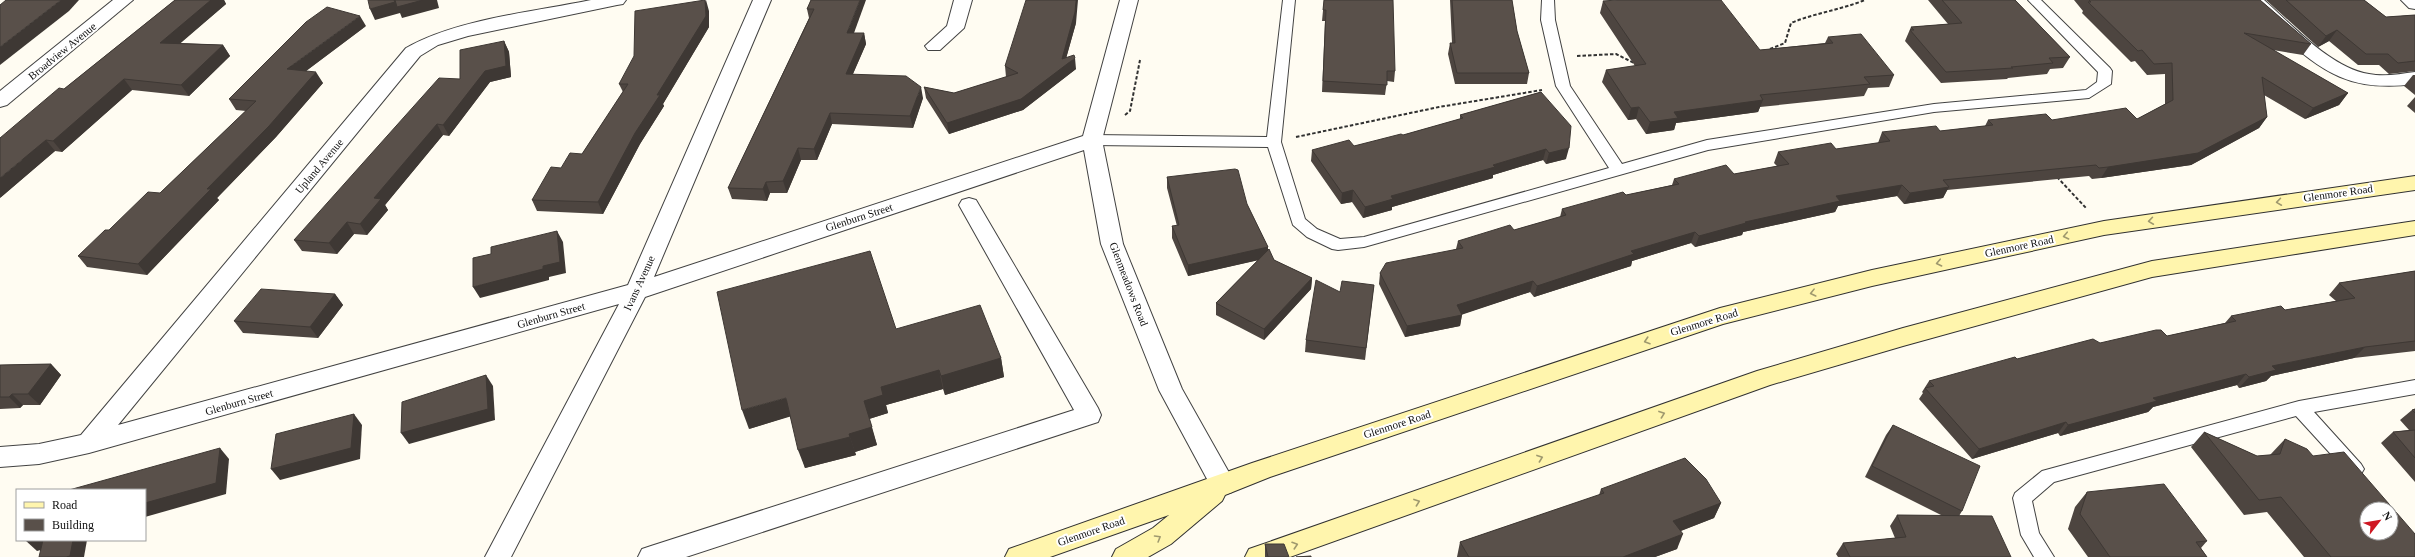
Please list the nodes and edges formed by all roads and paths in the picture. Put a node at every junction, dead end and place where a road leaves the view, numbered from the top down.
1 (124, 0) edge
2 (617, 0) edge
3 (762, 0) edge
4 (963, 0) edge
5 (1129, 0) edge
6 (1289, 0) edge
7 (1548, 0) edge
8 (1865, 0) edge
9 (2034, 0) edge
10 (2254, 0) edge
11 (2410, 0) edge
12 (2415, 4) edge
13 (934, 46) dead end
14 (1768, 51) edge
15 (1558, 57) junction
16 (1641, 67) edge
17 (2415, 78) edge
18 (1563, 86) junction
19 (0, 101) edge
20 (1092, 140) junction
21 (1274, 142) junction
22 (1618, 170) junction
23 (2054, 173) edge
24 (2415, 182) edge
25 (969, 205) dead end
26 (2104, 228) junction
27 (2415, 228) edge
28 (637, 291) junction
29 (2415, 387) edge
30 (2299, 408) junction
31 (89, 443) junction
32 (0, 457) edge
33 (2368, 483) edge
34 (1223, 485) junction
35 (498, 557) edge
36 (651, 557) edge
37 (1018, 557) edge
38 (1124, 557) edge
39 (1258, 557) edge
40 (2044, 557) edge

1 - 19 street, Broadview Avenue
2 - 31 street, Upland Avenue
3 - 28 street, Ivans Avenue
4 - 13 street
5 - 20 street, Glenmeadows Road
6 - 21 lane
7 - 15 lane
8 - 14 path
9 - 22 lane
10 - 17 street
11 - 12 street
15 - 16 path
15 - 18 lane
18 - 21 path
18 - 22 lane
20 - 21 lane
20 - 28 street, Glenburn Street
20 - 34 street, Glenmeadows Road
21 - 22 lane
23 - 26 path
24 -> 26 main road, Glenmore Road
25 - 36 street
26 -> 34 main road, Glenmore Road
39 -> 27 main road
28 - 31 street, Glenburn Street
28 - 35 street, Ivans Avenue
29 - 30 lane
30 - 33 lane
30 - 40 lane
31 - 32 street, Glenburn Street
34 - 37 main road, Glenmore Road
38 -> 34 main road

